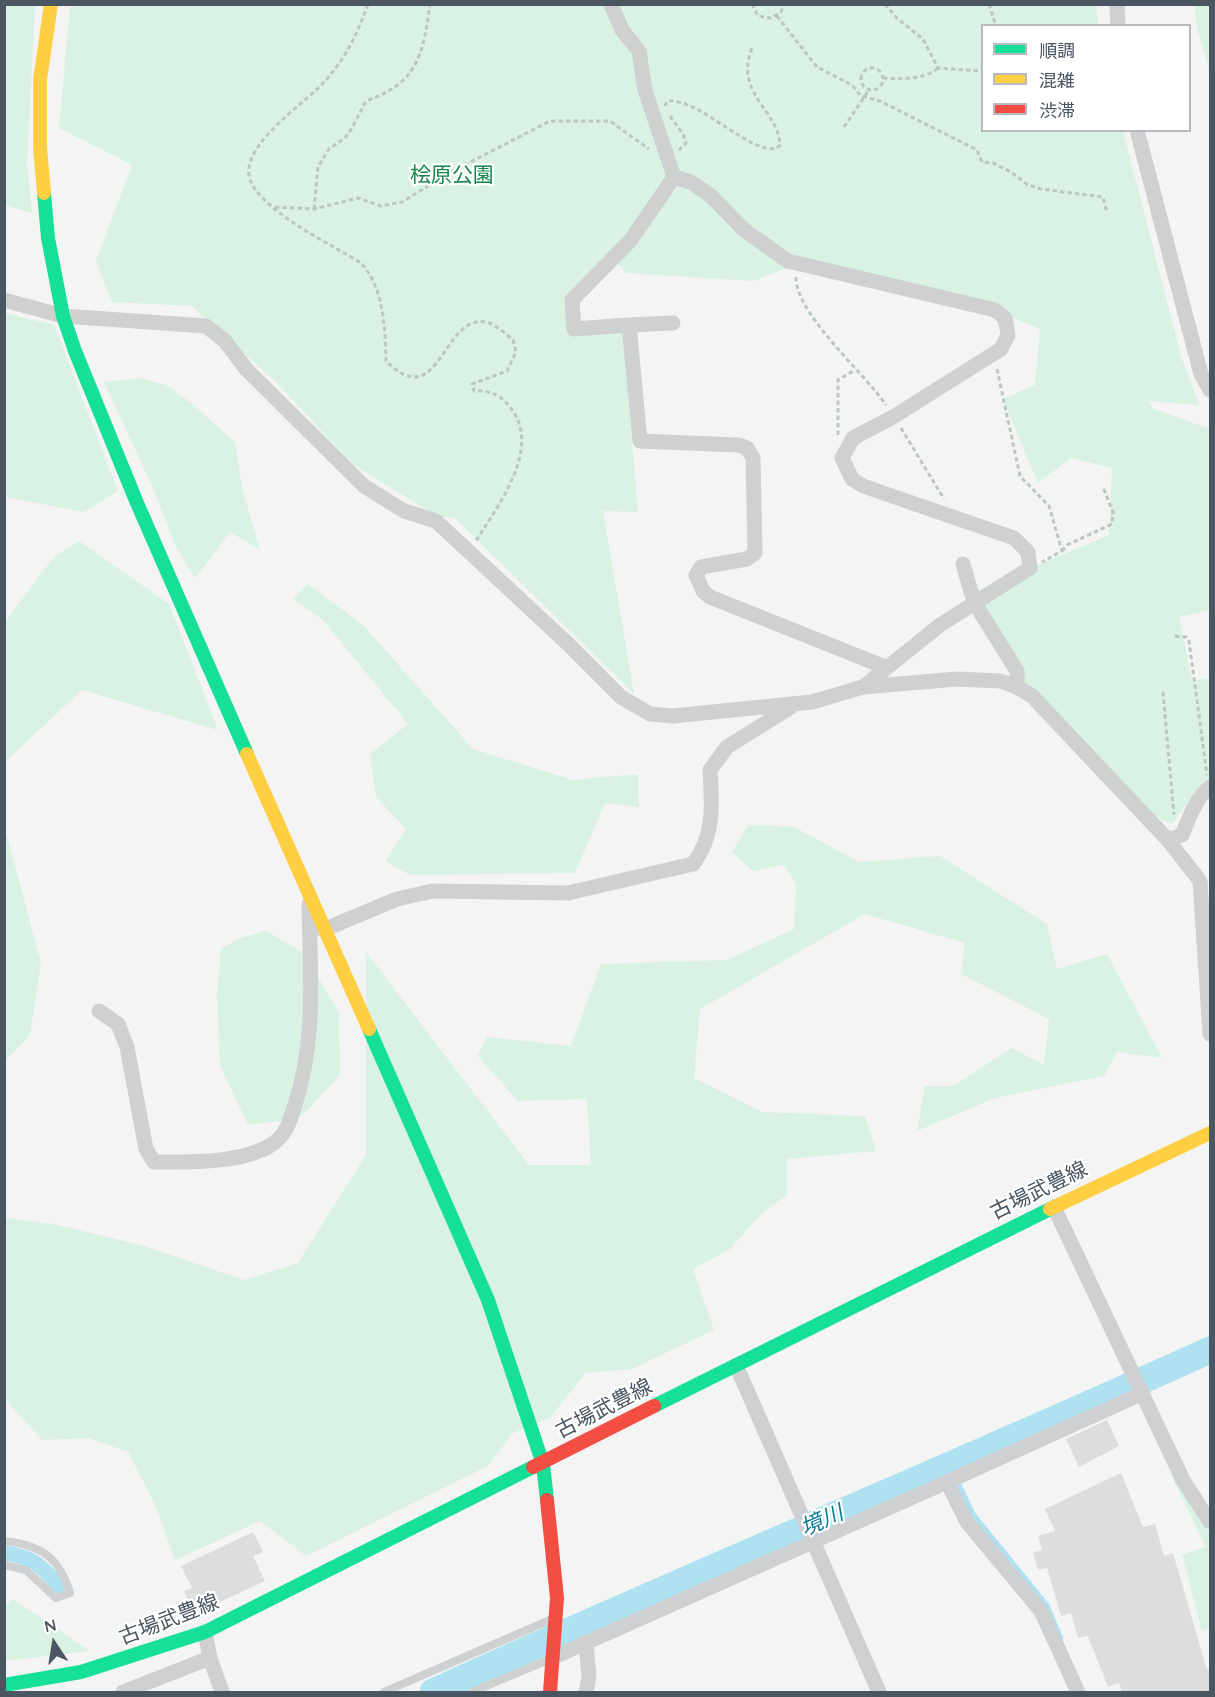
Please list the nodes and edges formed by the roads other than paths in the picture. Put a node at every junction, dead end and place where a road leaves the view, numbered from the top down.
1 (51, 4) edge
2 (611, 4) edge
3 (1117, 4) edge
4 (1118, 24) edge
5 (1138, 132) edge
6 (674, 177) junction
7 (4, 300) edge
8 (63, 316) junction
9 (674, 323) dead end
10 (628, 325) junction
11 (1210, 390) edge
12 (963, 564) dead end
13 (974, 602) junction
14 (889, 666) junction
15 (923, 682) junction
16 (863, 687) junction
17 (1017, 687) junction
18 (796, 704) junction
19 (1210, 785) edge
20 (1168, 840) junction
21 (309, 889) junction
22 (323, 930) junction
23 (99, 1011) dead end
24 (1210, 1034) edge
25 (1210, 1133) edge
26 (1054, 1207) junction
27 (736, 1365) junction
28 (1143, 1393) junction
29 (543, 1464) junction
30 (946, 1482) junction
31 (1210, 1522) edge
32 (812, 1539) junction
33 (4, 1541) edge
34 (4, 1565) edge
35 (556, 1617) junction
36 (205, 1632) junction
37 (586, 1642) junction
38 (210, 1658) junction
39 (552, 1658) junction
40 (11, 1687) edge
41 (123, 1692) edge
42 (222, 1692) edge
43 (384, 1692) edge
44 (472, 1692) edge
45 (550, 1692) edge
46 (586, 1692) edge
47 (879, 1692) edge
48 (1078, 1692) edge

1 - 8 street
2 - 6 street
3 - 4 street
5 - 11 street
6 - 10 street
6 - 13 street
7 - 8 street
8 - 18 street
8 - 21 street
9 - 10 street
10 - 14 street
12 - 13 street
13 - 14 street
13 - 17 street
14 - 15 street
14 - 16 street
15 - 16 street
15 - 17 street
16 - 18 street
17 - 20 street
18 - 22 street
19 - 20 street
20 - 24 street
21 - 22 street
21 - 23 street
22 - 29 street
25 - 26 street, 古場武豊線
26 - 27 street, 古場武豊線
26 - 28 street
27 - 29 street, 古場武豊線
27 - 32 street
28 - 30 street
28 - 31 street
29 - 35 street
29 - 36 street, 古場武豊線
30 - 32 street
30 - 48 street
32 - 37 street
32 - 47 street
33 - 34 lane
35 - 39 street
35 - 43 lane
36 - 38 street
36 - 40 street, 古場武豊線
37 - 39 street
37 - 46 street
38 - 41 street
38 - 42 street
39 - 44 lane
39 - 45 street

